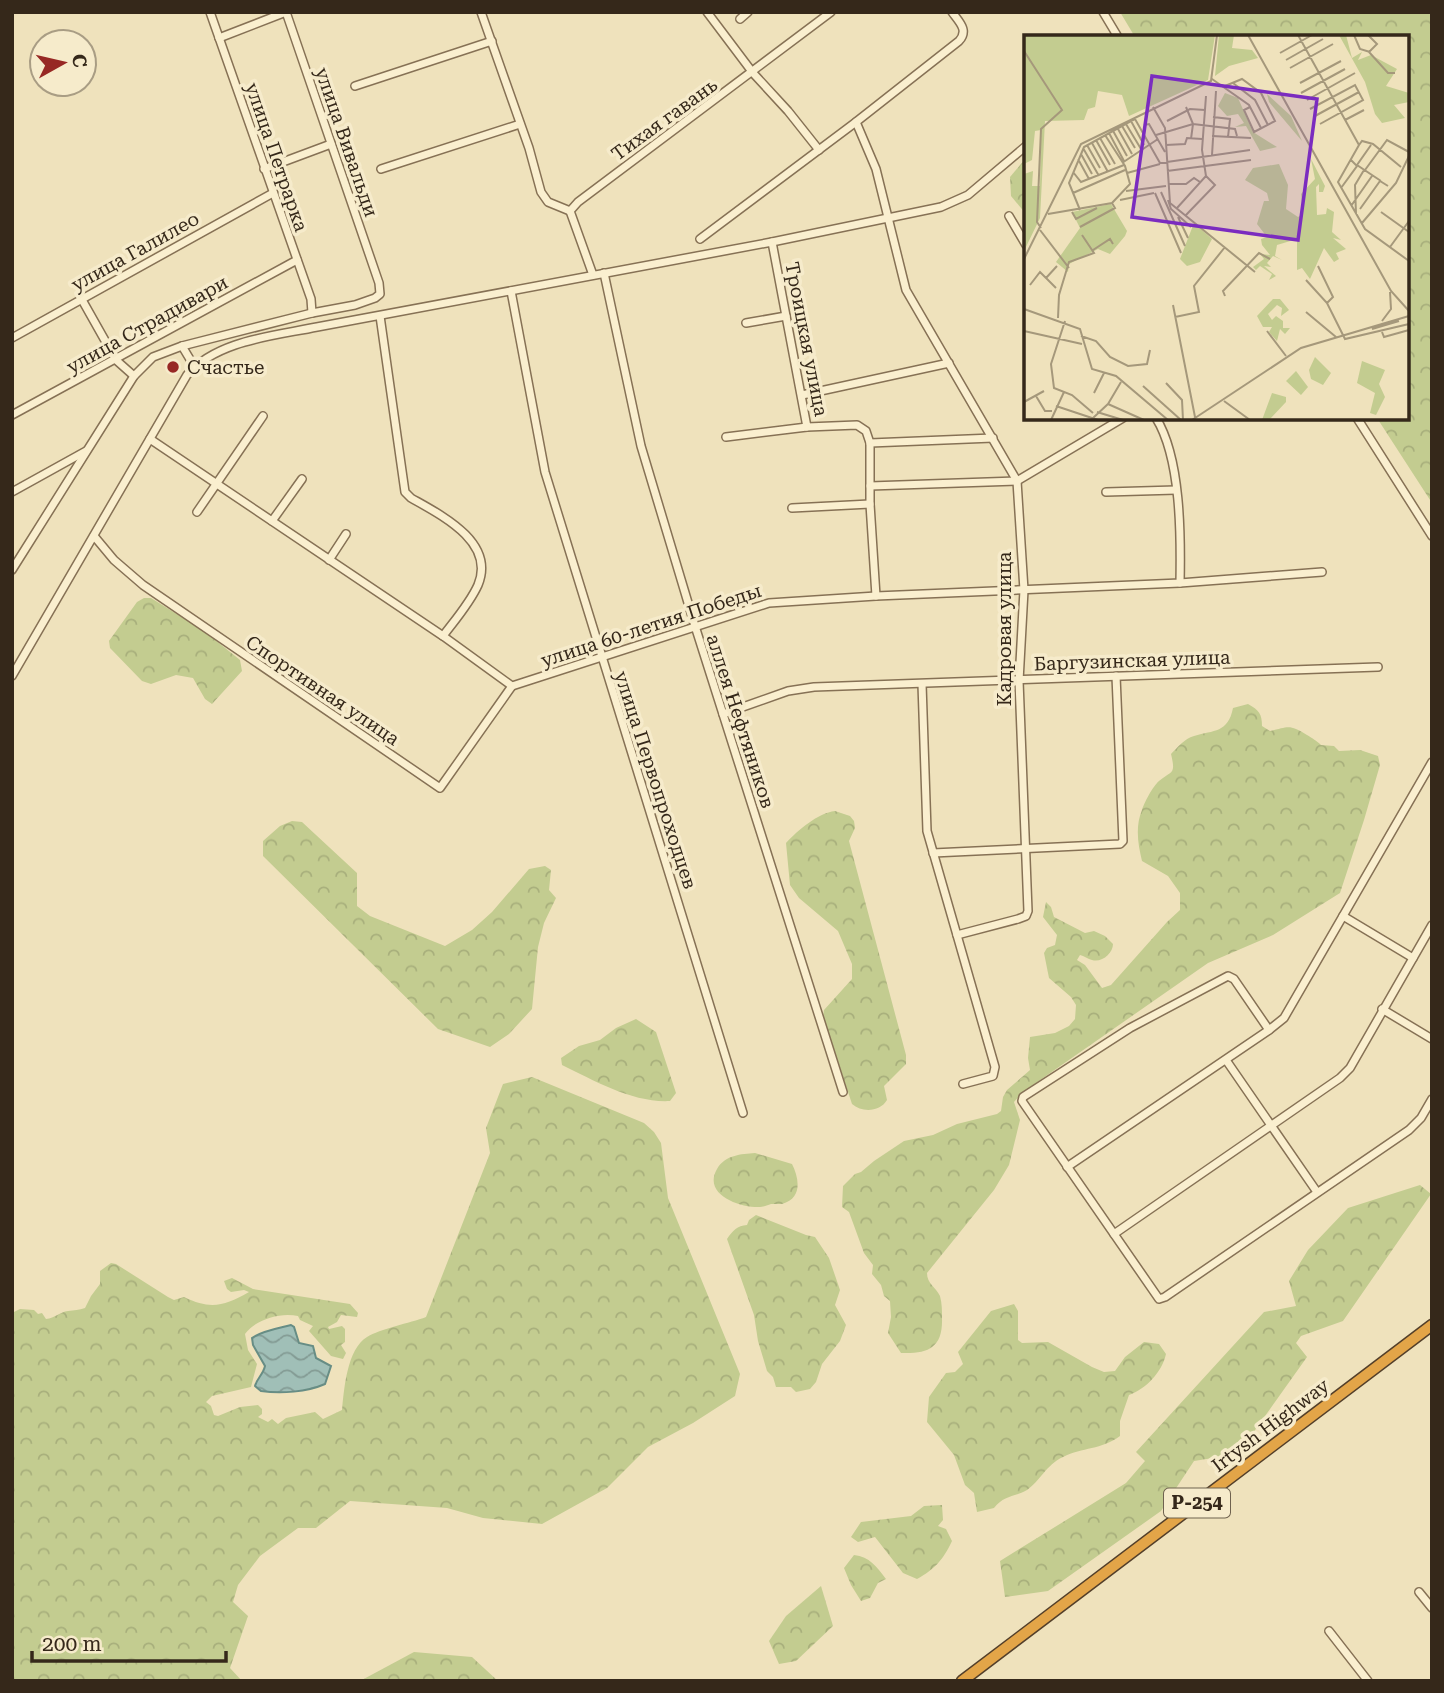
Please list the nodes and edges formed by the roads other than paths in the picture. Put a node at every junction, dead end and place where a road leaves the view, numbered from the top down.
1 (211, 12) edge
2 (286, 12) edge
3 (481, 12) edge
4 (707, 12) edge
5 (748, 12) edge
6 (831, 12) edge
7 (951, 12) edge
8 (1103, 12) edge
9 (740, 19) dead end
10 (1117, 35) edge
11 (219, 38) junction
12 (492, 41) junction
13 (753, 73) junction
14 (355, 86) dead end
15 (856, 122) junction
16 (520, 124) junction
17 (331, 144) junction
18 (1024, 148) edge
19 (819, 150) junction
20 (264, 169) junction
21 (380, 169) dead end
22 (273, 193) junction
23 (570, 211) junction
24 (1009, 216) dead end
25 (890, 218) junction
26 (701, 239) dead end
27 (772, 242) junction
28 (1024, 242) edge
29 (297, 260) junction
30 (604, 273) junction
31 (593, 275) junction
32 (511, 291) junction
33 (81, 298) junction
34 (312, 313) junction
35 (380, 316) junction
36 (786, 316) junction
37 (746, 323) dead end
38 (12, 338) edge
39 (182, 346) junction
40 (116, 360) junction
41 (949, 363) junction
42 (194, 366) junction
43 (134, 376) junction
44 (802, 395) junction
45 (12, 415) edge
46 (262, 416) dead end
47 (1120, 420) edge
48 (1157, 420) edge
49 (1358, 420) edge
50 (807, 427) junction
51 (726, 437) dead end
52 (993, 438) junction
53 (150, 439) junction
54 (870, 443) junction
55 (86, 451) junction
56 (302, 479) dead end
57 (1017, 481) junction
58 (217, 485) junction
59 (870, 486) junction
60 (1176, 490) junction
61 (12, 492) edge
62 (1106, 492) dead end
63 (870, 504) junction
64 (792, 508) dead end
65 (197, 512) dead end
66 (272, 521) junction
67 (346, 534) dead end
68 (94, 536) junction
69 (1432, 537) edge
70 (329, 560) junction
71 (12, 570) edge
72 (1322, 572) dead end
73 (1180, 583) junction
74 (1024, 590) junction
75 (876, 596) junction
76 (695, 626) junction
77 (443, 636) junction
78 (601, 657) junction
79 (1378, 667) dead end
80 (12, 676) edge
81 (1116, 676) junction
82 (1018, 681) junction
83 (922, 684) junction
84 (512, 686) junction
85 (723, 713) junction
86 (1432, 762) edge
87 (1024, 849) junction
88 (933, 853) junction
89 (1343, 916) junction
90 (1432, 925) edge
91 (957, 935) junction
92 (1413, 958) junction
93 (1382, 1009) junction
94 (1269, 1030) junction
95 (1432, 1039) edge
96 (1226, 1060) junction
97 (962, 1084) dead end
98 (843, 1092) dead end
99 (1432, 1099) edge
100 (743, 1113) dead end
101 (1272, 1125) junction
102 (1067, 1167) junction
103 (1317, 1192) junction
104 (1114, 1234) junction
105 (1432, 1325) edge
106 (1419, 1592) dead end
107 (1432, 1608) edge
108 (1329, 1631) dead end
109 (962, 1681) edge
110 (1368, 1681) edge

1 - 11 street, улица Петрарка
2 - 11 street
2 - 17 street, улица Вивальди
3 - 12 street
4 - 13 street
5 - 9 street
6 - 13 street, Тихая гавань
7 - 15 street
8 - 10 street
11 - 20 street, улица Петрарка
12 - 14 street
12 - 16 street
13 - 19 street
13 - 23 street, Тихая гавань
15 - 19 street
15 - 25 street, Кадровая улица
16 - 21 street
16 - 23 street
17 - 20 street
17 - 34 street, улица Вивальди
18 - 25 street
19 - 26 street
20 - 22 street, улица Петрарка
22 - 29 street, улица Петрарка
22 - 33 street, улица Галилео
23 - 31 street
24 - 28 street
25 - 27 street
25 - 41 street, Кадровая улица
27 - 30 street
27 - 36 street, Троицкая улица
29 - 34 street, улица Петрарка
29 - 40 street, улица Страдивари
30 - 31 street
30 - 76 street, аллея Нефтяников
31 - 32 street
32 - 35 street
32 - 78 street, улица Первопроходцев
33 - 38 street, улица Галилео
33 - 40 street
34 - 39 street
35 - 42 street
35 - 77 street
36 - 37 street
36 - 44 street, Троицкая улица
39 - 42 street
39 - 43 street
40 - 43 street
40 - 45 street, улица Страдивари
41 - 44 street
41 - 52 street, Кадровая улица
42 - 53 street
43 - 55 street
44 - 50 street, Троицкая улица
46 - 58 street
47 - 57 street
48 - 60 street
49 - 69 street
50 - 51 street
50 - 54 street, Троицкая улица
52 - 54 street
52 - 57 street, Кадровая улица
53 - 58 street
53 - 68 street
54 - 59 street
55 - 61 street
55 - 71 street
56 - 66 street
57 - 59 street
57 - 74 street, Кадровая улица
58 - 65 street
58 - 66 street
59 - 63 street
60 - 62 street
60 - 73 street
63 - 64 street
63 - 75 street
66 - 70 street
67 - 70 street
68 - 80 street
68 - 84 street, Спортивная улица
70 - 77 street
72 - 73 street, улица 60-летия Победы
73 - 74 street, улица 60-летия Победы
74 - 75 street, улица 60-летия Победы
74 - 82 street, Кадровая улица
75 - 76 street, улица 60-летия Победы
76 - 78 street, улица 60-летия Победы
76 - 85 street, аллея Нефтяников
77 - 84 street
78 - 84 street, улица 60-летия Победы
78 - 100 street, улица Первопроходцев
79 - 81 street, Баргузинская улица
81 - 82 street, Баргузинская улица
81 - 87 street
82 - 83 street, Баргузинская улица
82 - 87 street, Кадровая улица
83 - 85 street, Баргузинская улица
83 - 88 street
85 - 98 street, аллея Нефтяников
86 - 89 street
87 - 88 street
87 - 91 street, Кадровая улица
88 - 91 street
89 - 92 street
89 - 94 street
90 - 92 street
91 - 97 street
92 - 93 street
93 - 95 street
93 - 101 street
94 - 96 street
94 - 102 street
96 - 101 street
96 - 102 street
99 - 103 street
101 - 103 street
101 - 104 street
102 - 104 street
103 - 104 street
105 - 109 highway, Irtysh Highway / Р-254
106 - 107 street
108 - 110 street

